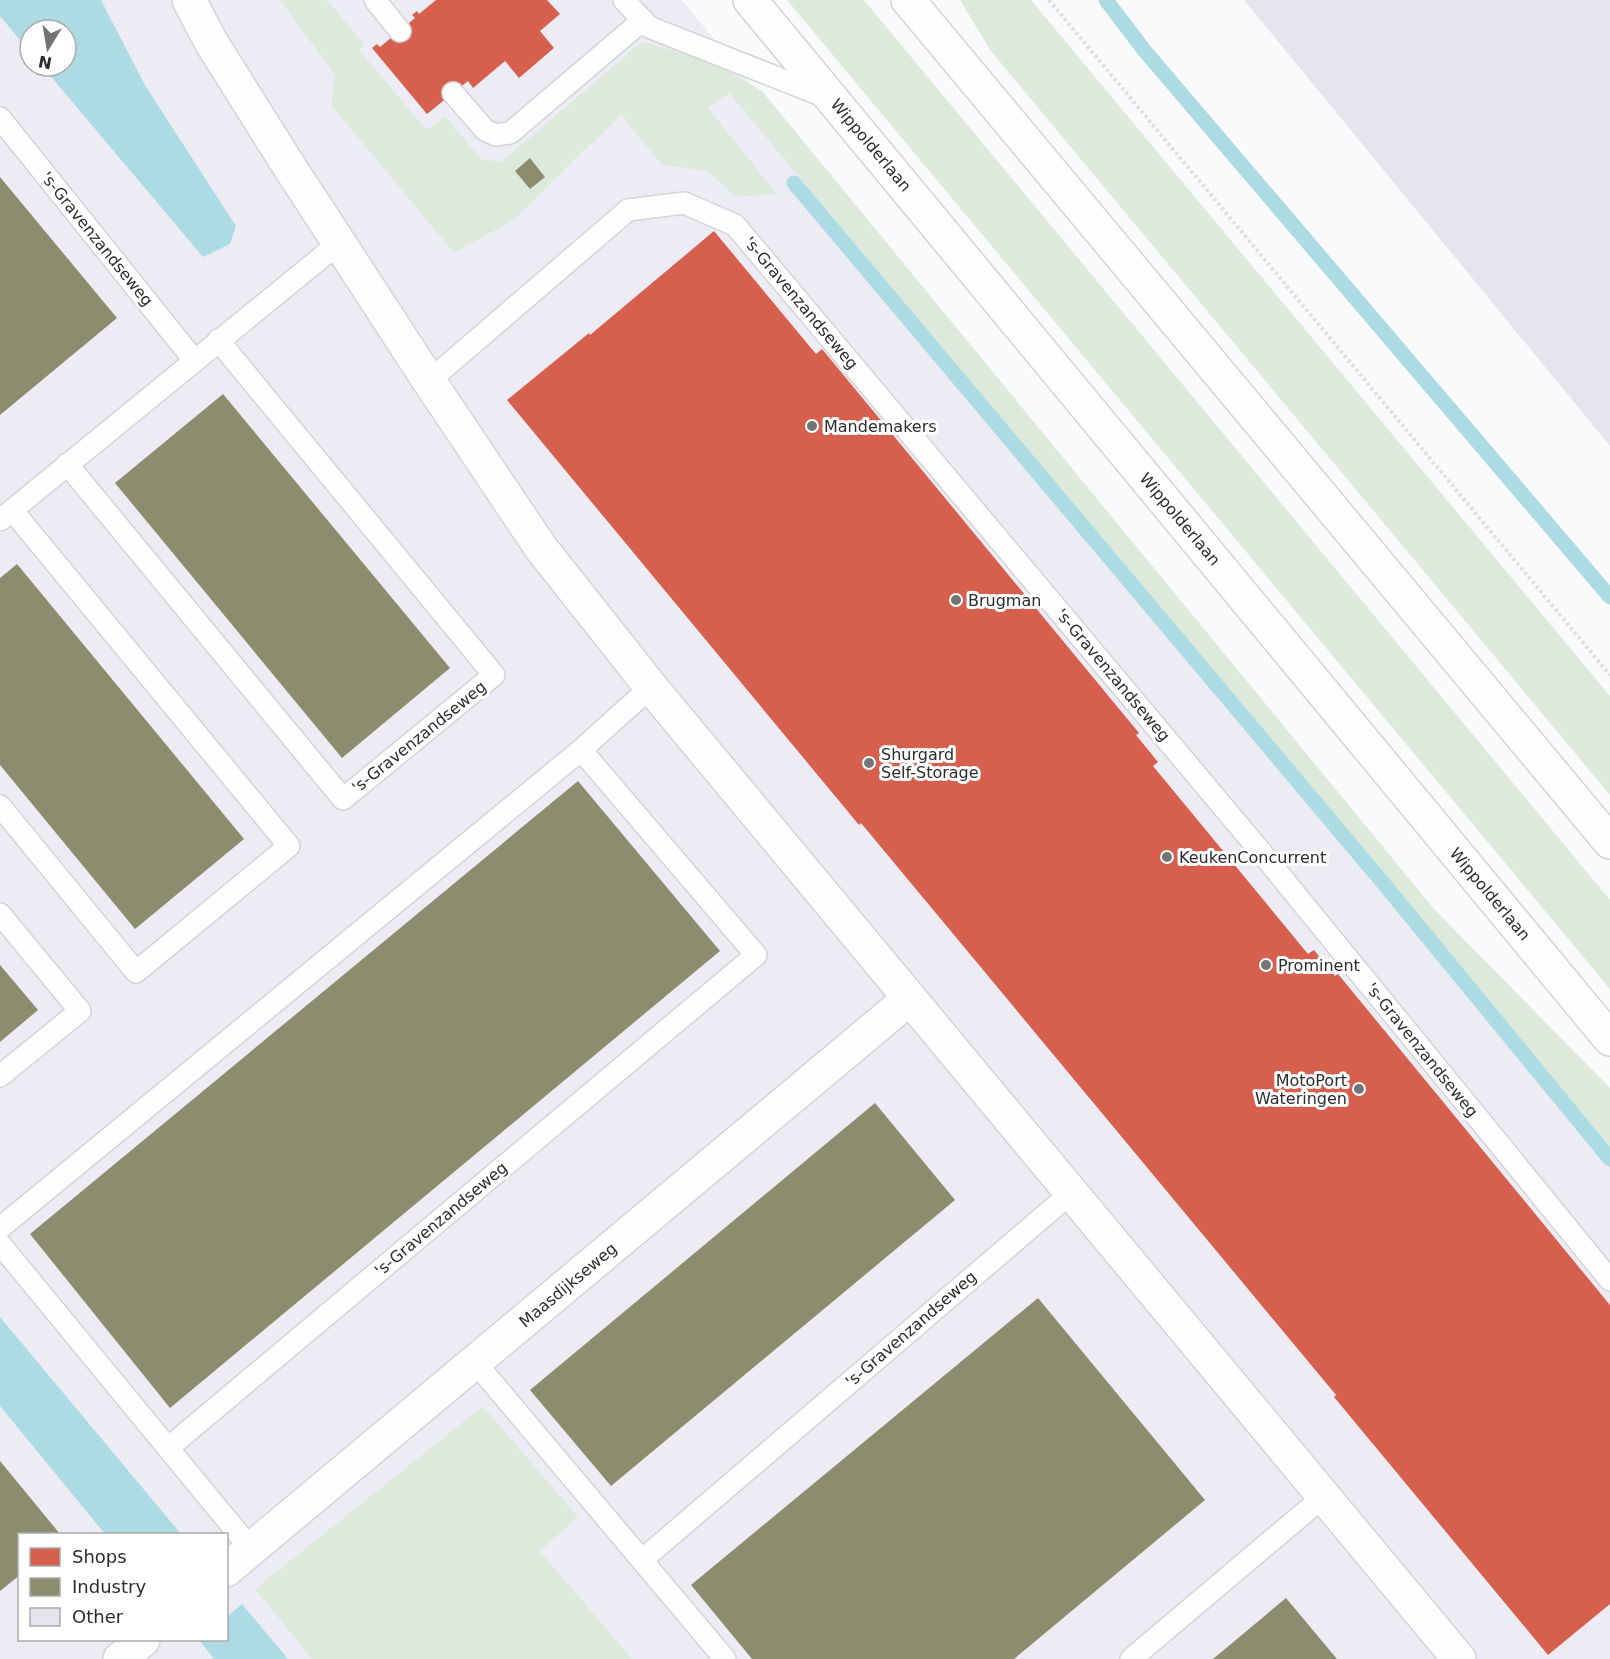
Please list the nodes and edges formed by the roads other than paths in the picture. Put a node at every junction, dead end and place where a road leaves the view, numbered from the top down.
1 (189, 0) edge
2 (375, 0) edge
3 (624, 0) edge
4 (750, 0) edge
5 (908, 0) edge
6 (644, 20) junction
7 (400, 31) dead end
8 (453, 93) dead end
9 (834, 100) junction
10 (0, 118) edge
11 (339, 243) junction
12 (218, 340) junction
13 (194, 360) junction
14 (429, 381) junction
15 (67, 464) junction
16 (6, 515) edge
17 (651, 687) junction
18 (581, 750) junction
19 (0, 806) edge
20 (1610, 842) edge
21 (0, 914) edge
22 (909, 999) junction
23 (1610, 1039) edge
24 (0, 1076) edge
25 (1071, 1192) junction
26 (0, 1228) edge
27 (0, 1244) edge
28 (1610, 1280) edge
29 (475, 1362) junction
30 (168, 1448) junction
31 (1323, 1497) junction
32 (251, 1549) junction
33 (642, 1560) junction
34 (228, 1568) edge
35 (142, 1641) edge
36 (120, 1659) edge
37 (725, 1659) edge
38 (1131, 1659) edge
39 (1459, 1659) edge

1 - 11 street
2 - 7 lane
3 - 6 lane
4 - 9 street, Wippolderlaan
5 - 20 street
6 - 8 lane
6 - 9 lane
9 - 23 street, Wippolderlaan
10 - 13 lane, 's-Gravenzandseweg
11 - 12 lane
11 - 14 street
12 - 13 lane
12 - 15 lane, 's-Gravenzandseweg
13 - 15 lane
14 - 17 street
14 - 28 lane, 's-Gravenzandseweg
15 - 16 lane
16 - 19 lane
17 - 18 lane
17 - 22 street
18 - 26 lane
18 - 30 lane, 's-Gravenzandseweg
21 - 24 lane
22 - 25 street
22 - 29 street, Maasdijkseweg
25 - 31 street
25 - 33 lane, 's-Gravenzandseweg
27 - 30 lane
29 - 32 street, Maasdijkseweg
29 - 33 lane
30 - 32 lane
31 - 38 lane
31 - 39 street
32 - 34 street, Maasdijkseweg
33 - 37 lane
35 - 36 street

